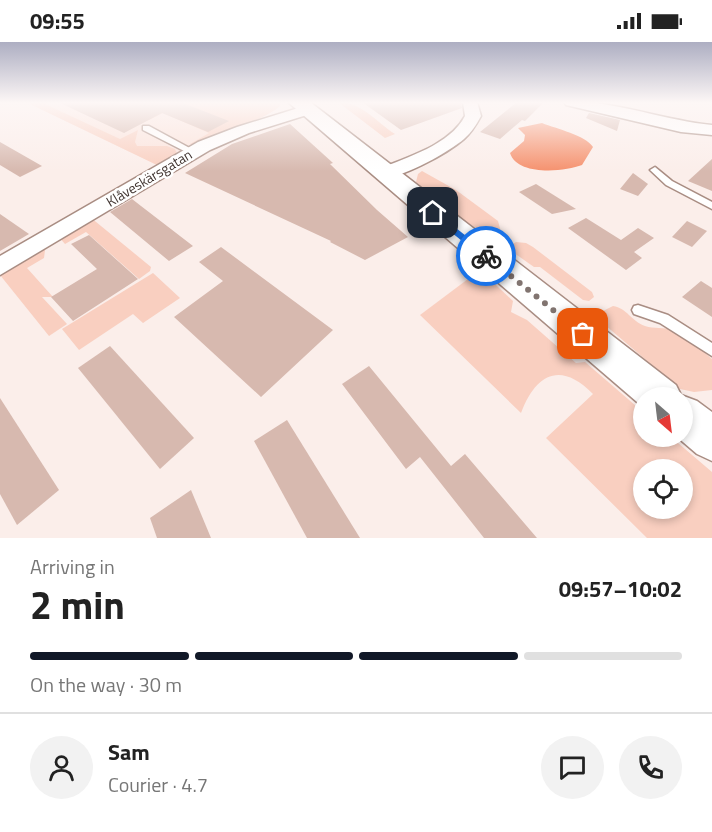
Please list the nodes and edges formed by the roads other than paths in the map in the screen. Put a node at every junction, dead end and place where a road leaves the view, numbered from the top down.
1 (255, 125) edge
2 (326, 125) edge
3 (467, 125) edge
4 (673, 125) edge
5 (698, 125) edge
6 (146, 128) dead end
7 (193, 152) junction
8 (655, 170) dead end
9 (385, 173) junction
10 (712, 206) edge
11 (0, 267) edge
12 (638, 310) dead end
13 (712, 350) edge
14 (648, 387) edge

1 - 7 street, Klåveskärsgatan
2 - 9 street
3 - 9 street
4 - 5 street
6 - 7 lane
7 - 11 street, Klåveskärsgatan
8 - 10 lane
9 - 14 street
12 - 13 lane

